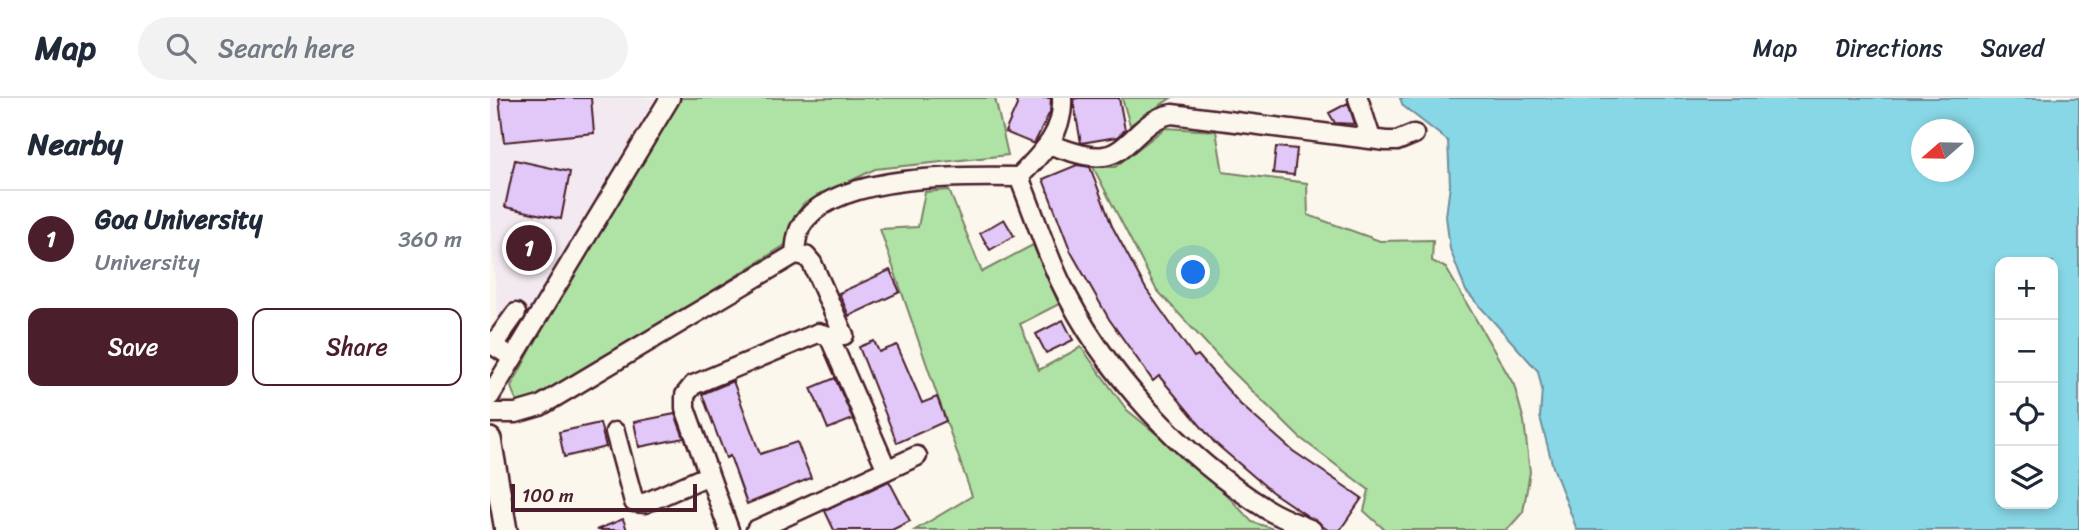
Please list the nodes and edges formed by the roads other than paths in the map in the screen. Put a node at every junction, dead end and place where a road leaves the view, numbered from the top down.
1 (670, 98) edge
2 (1062, 98) edge
3 (1358, 98) edge
4 (1414, 134) dead end
5 (1371, 138) junction
6 (1050, 145) junction
7 (1019, 177) junction
8 (795, 254) junction
9 (516, 313) dead end
10 (844, 335) dead end
11 (513, 358) junction
12 (490, 396) edge
13 (490, 413) edge
14 (615, 432) dead end
15 (490, 439) edge
16 (917, 456) dead end
17 (887, 470) junction
18 (709, 475) junction
19 (506, 530) edge
20 (729, 530) edge
21 (756, 530) edge
22 (1312, 530) edge

1 - 11 street
2 - 6 street
3 - 5 street
4 - 5 street
5 - 6 street
6 - 7 street
7 - 8 street
7 - 22 street
8 - 10 street
8 - 13 street
9 - 11 street
11 - 12 street
14 - 18 street
15 - 19 main road
16 - 17 street
17 - 18 street
17 - 21 street
18 - 20 street

